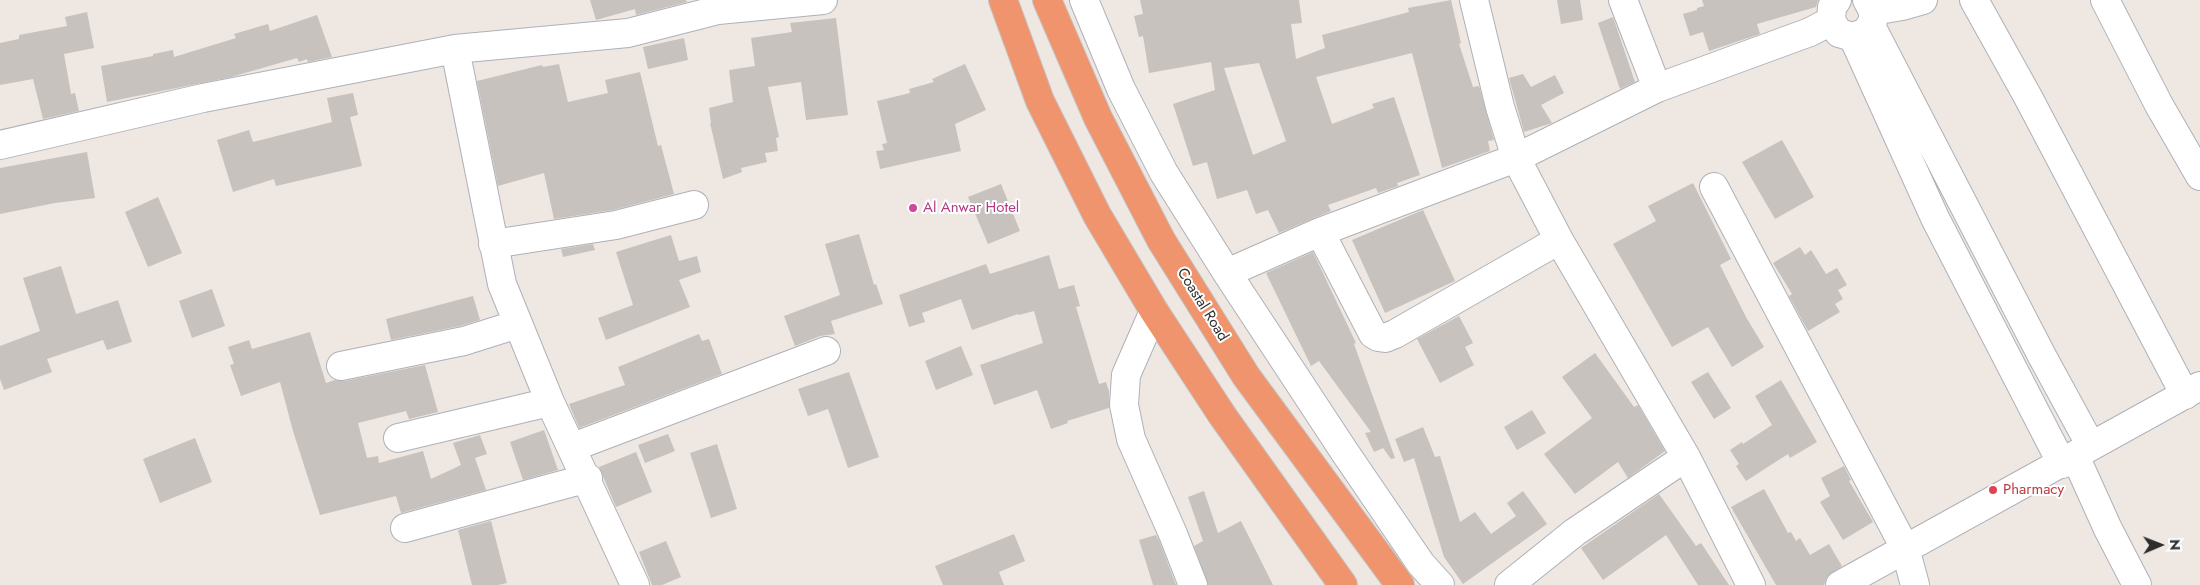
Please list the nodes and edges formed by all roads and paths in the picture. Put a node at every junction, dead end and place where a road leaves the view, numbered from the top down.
1 (823, 0) edge
2 (1047, 0) edge
3 (1084, 0) edge
4 (1474, 0) edge
5 (1623, 0) edge
6 (1923, 0) edge
7 (1974, 0) edge
8 (2105, 0) edge
9 (1001, 1) edge
10 (1835, 5) edge
11 (1866, 18) edge
12 (455, 48) junction
13 (1657, 88) junction
14 (0, 145) edge
15 (1516, 158) junction
16 (2200, 176) edge
17 (1714, 187) dead end
18 (694, 205) dead end
19 (1320, 232) junction
20 (1559, 240) junction
21 (493, 244) junction
22 (1227, 273) junction
23 (1154, 311) junction
24 (518, 324) junction
25 (826, 351) dead end
26 (341, 366) dead end
27 (2193, 390) edge
28 (550, 402) junction
29 (398, 438) dead end
30 (573, 447) junction
31 (2076, 455) junction
32 (1686, 457) junction
33 (588, 478) junction
34 (405, 528) dead end
35 (1905, 548) junction
36 (636, 585) edge
37 (1193, 585) edge
38 (1343, 585) edge
39 (1400, 585) edge
40 (1440, 585) edge
41 (1509, 585) edge
42 (1752, 585) edge
43 (1840, 585) edge
44 (1915, 585) edge
45 (2137, 585) edge

1 - 12 street
2 - 39 highway, Coastal Road
3 - 22 street
4 - 15 street
5 - 13 street
6 - 11 street
7 - 27 street
8 - 16 street
9 - 23 highway
10 - 11 street
10 - 13 street
11 - 31 street
12 - 14 street
12 - 21 street
13 - 15 street
15 - 19 street
15 - 20 street
17 - 35 street
18 - 21 street
19 - 20 street
19 - 22 street
20 - 32 street
21 - 24 street
22 - 40 street
23 - 37 street
23 - 38 highway
24 - 26 street
24 - 28 street
25 - 30 street
27 - 31 street
28 - 29 street
28 - 30 street
30 - 33 street
31 - 35 street
31 - 45 street
32 - 41 street
32 - 42 street
33 - 34 street
33 - 36 street
35 - 43 street
35 - 44 street

